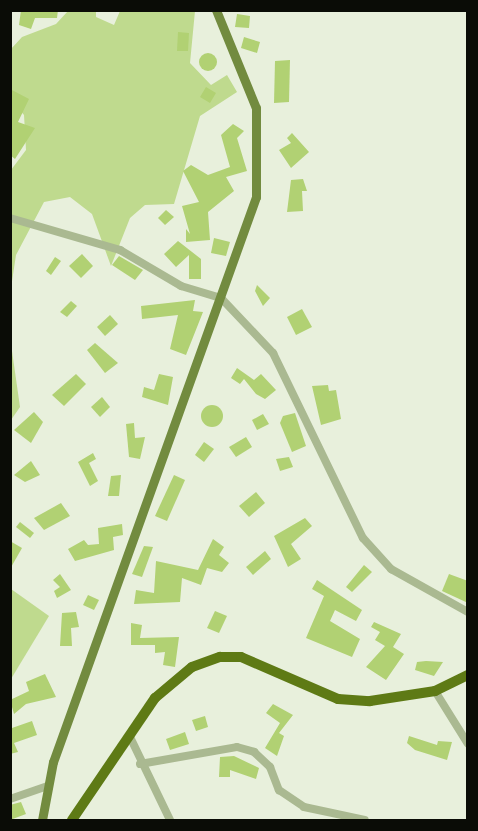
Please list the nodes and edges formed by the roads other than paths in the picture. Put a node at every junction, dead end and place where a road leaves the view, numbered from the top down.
1 (216, 10) edge
2 (10, 219) edge
3 (221, 298) junction
4 (468, 612) edge
5 (468, 675) edge
6 (435, 691) junction
7 (131, 739) junction
8 (468, 744) edge
9 (140, 764) junction
10 (47, 786) junction
11 (10, 799) edge
12 (42, 820) edge
13 (72, 820) edge
14 (170, 820) edge
15 (365, 820) edge

1 - 3 main road
2 - 3 street
3 - 4 street
3 - 10 main road
5 - 6 highway
6 - 7 highway
6 - 8 street
7 - 9 street
7 - 13 highway
9 - 14 street
9 - 15 street
10 - 11 street
10 - 12 main road

